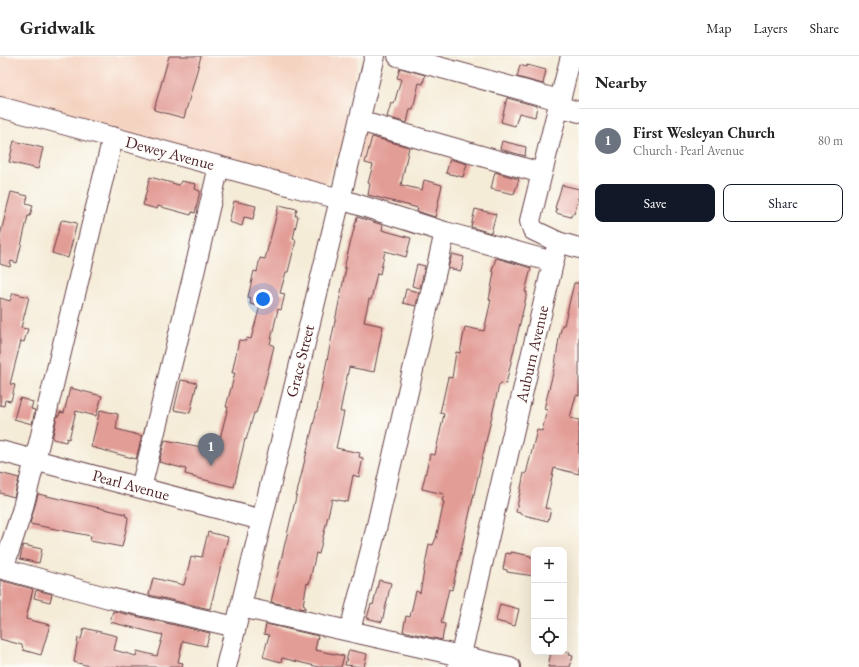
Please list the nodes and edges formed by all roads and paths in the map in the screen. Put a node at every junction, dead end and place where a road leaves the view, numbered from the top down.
1 (375, 56) edge
2 (398, 56) edge
3 (571, 56) edge
4 (559, 103) junction
5 (0, 107) edge
6 (579, 112) edge
7 (359, 121) junction
8 (113, 137) junction
9 (219, 166) junction
10 (541, 173) junction
11 (340, 199) junction
12 (445, 232) junction
13 (558, 242) junction
14 (579, 248) edge
15 (553, 262) junction
16 (0, 450) edge
17 (35, 460) junction
18 (141, 488) junction
19 (262, 520) junction
20 (2, 568) edge
21 (240, 607) junction
22 (236, 627) junction
23 (350, 630) junction
24 (460, 662) edge
25 (226, 667) edge
26 (510, 667) edge

1 - 7 street, Grace Street
2 - 4 street
3 - 4 street
4 - 6 street
4 - 10 street
5 - 8 street, Dewey Avenue
7 - 10 street
7 - 11 street, Grace Street
8 - 9 street, Dewey Avenue
8 - 17 street
9 - 11 street, Dewey Avenue
9 - 18 street
10 - 13 street
11 - 12 street, Dewey Avenue
11 - 19 street, Grace Street
12 - 15 street, Dewey Avenue
12 - 23 street
13 - 14 street
13 - 15 street, Auburn Avenue
15 - 24 street, Auburn Avenue
16 - 17 street, Pearl Avenue
17 - 18 street, Pearl Avenue
17 - 20 street
18 - 19 street, Pearl Avenue
19 - 21 street, Grace Street
20 - 22 street
21 - 22 street, Grace Street
21 - 23 street
22 - 25 street, Grace Street
23 - 24 street
24 - 26 street

